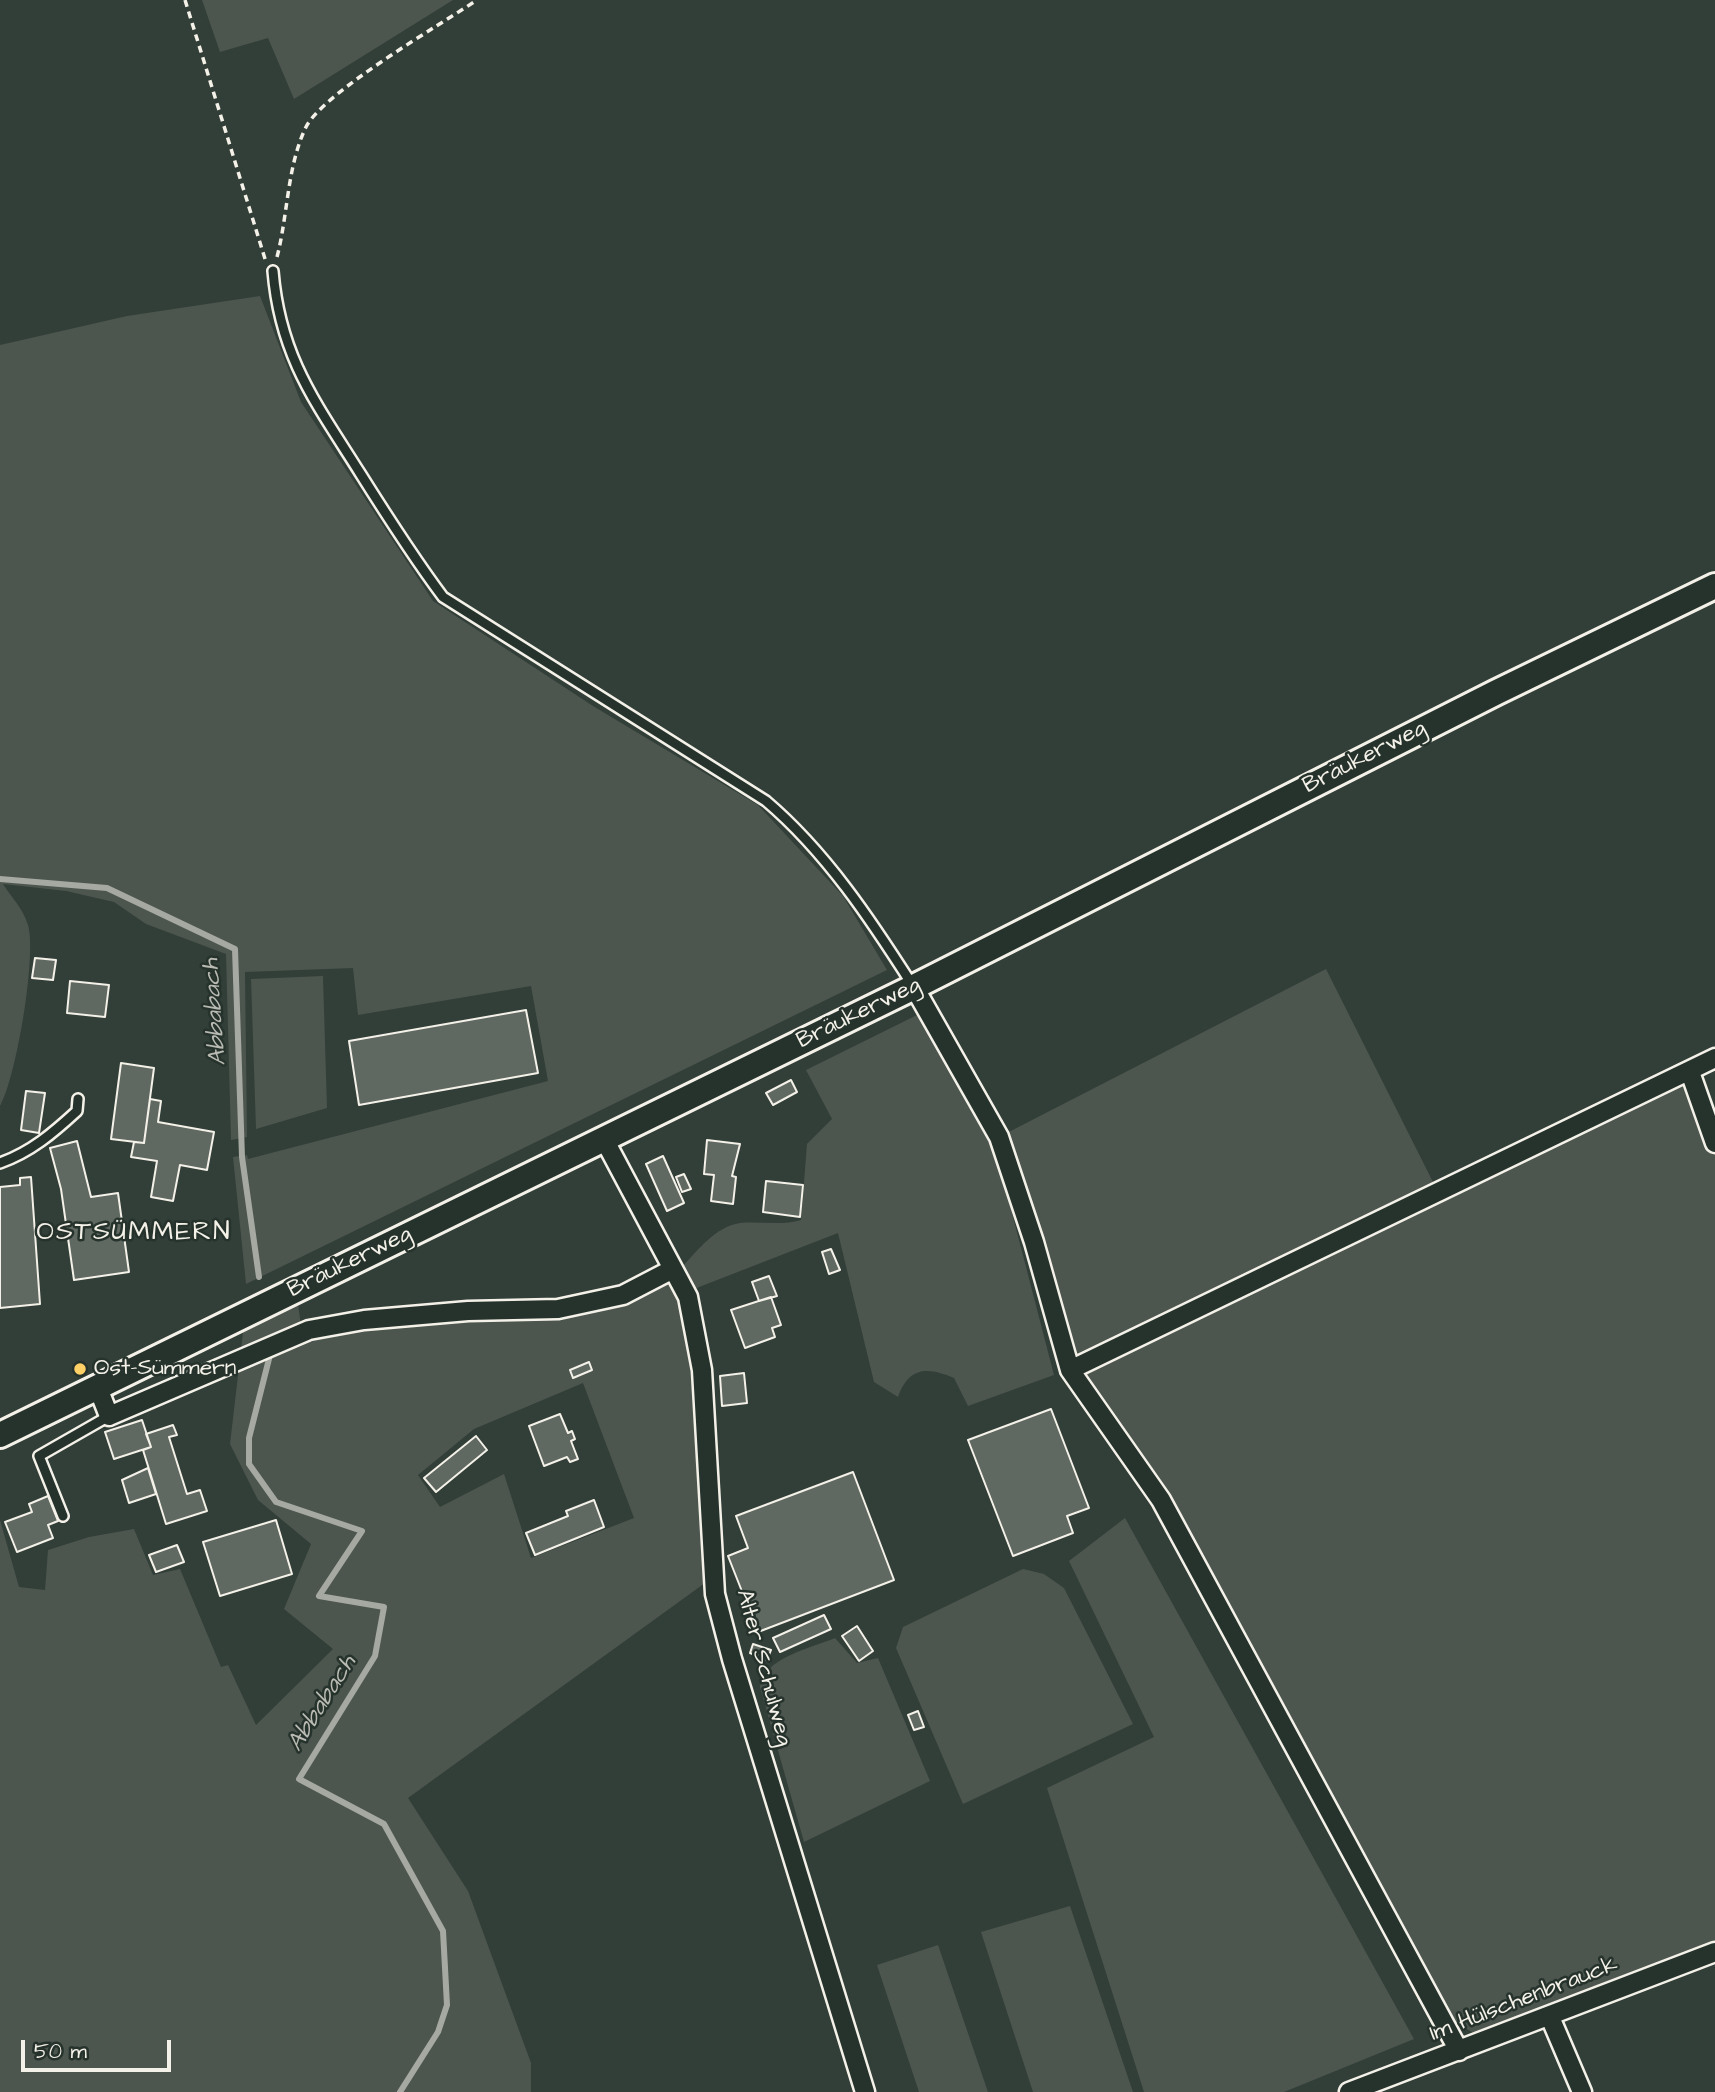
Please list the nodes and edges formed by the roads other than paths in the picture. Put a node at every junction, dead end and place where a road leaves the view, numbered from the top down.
1 (273, 271) road end
2 (1715, 586) edge
3 (914, 987) junction
4 (1715, 1058) edge
5 (1689, 1072) junction
6 (78, 1099) dead end
7 (604, 1139) junction
8 (1715, 1143) edge
9 (0, 1163) edge
10 (673, 1269) junction
11 (1070, 1370) junction
12 (98, 1388) junction
13 (108, 1416) junction
14 (0, 1435) edge
15 (63, 1516) dead end
16 (1715, 1952) edge
17 (1550, 2017) junction
18 (1458, 2051) junction
19 (865, 2092) edge
20 (1349, 2092) edge
21 (1582, 2092) edge

1 - 3 lane
2 - 3 main road, Bräukerweg
3 - 7 main road, Bräukerweg
3 - 11 street
4 - 5 street
5 - 8 street
5 - 11 street
6 - 9 lane
7 - 10 street, Alter Schulweg
7 - 12 main road, Bräukerweg
10 - 13 street
10 - 19 street, Alter Schulweg
11 - 18 street
12 - 13 street
12 - 14 main road, Bräukerweg
13 - 15 lane
16 - 17 street, Im Hülschenbrauck
17 - 18 street, Im Hülschenbrauck
17 - 21 street
18 - 20 street, Im Hülschenbrauck

